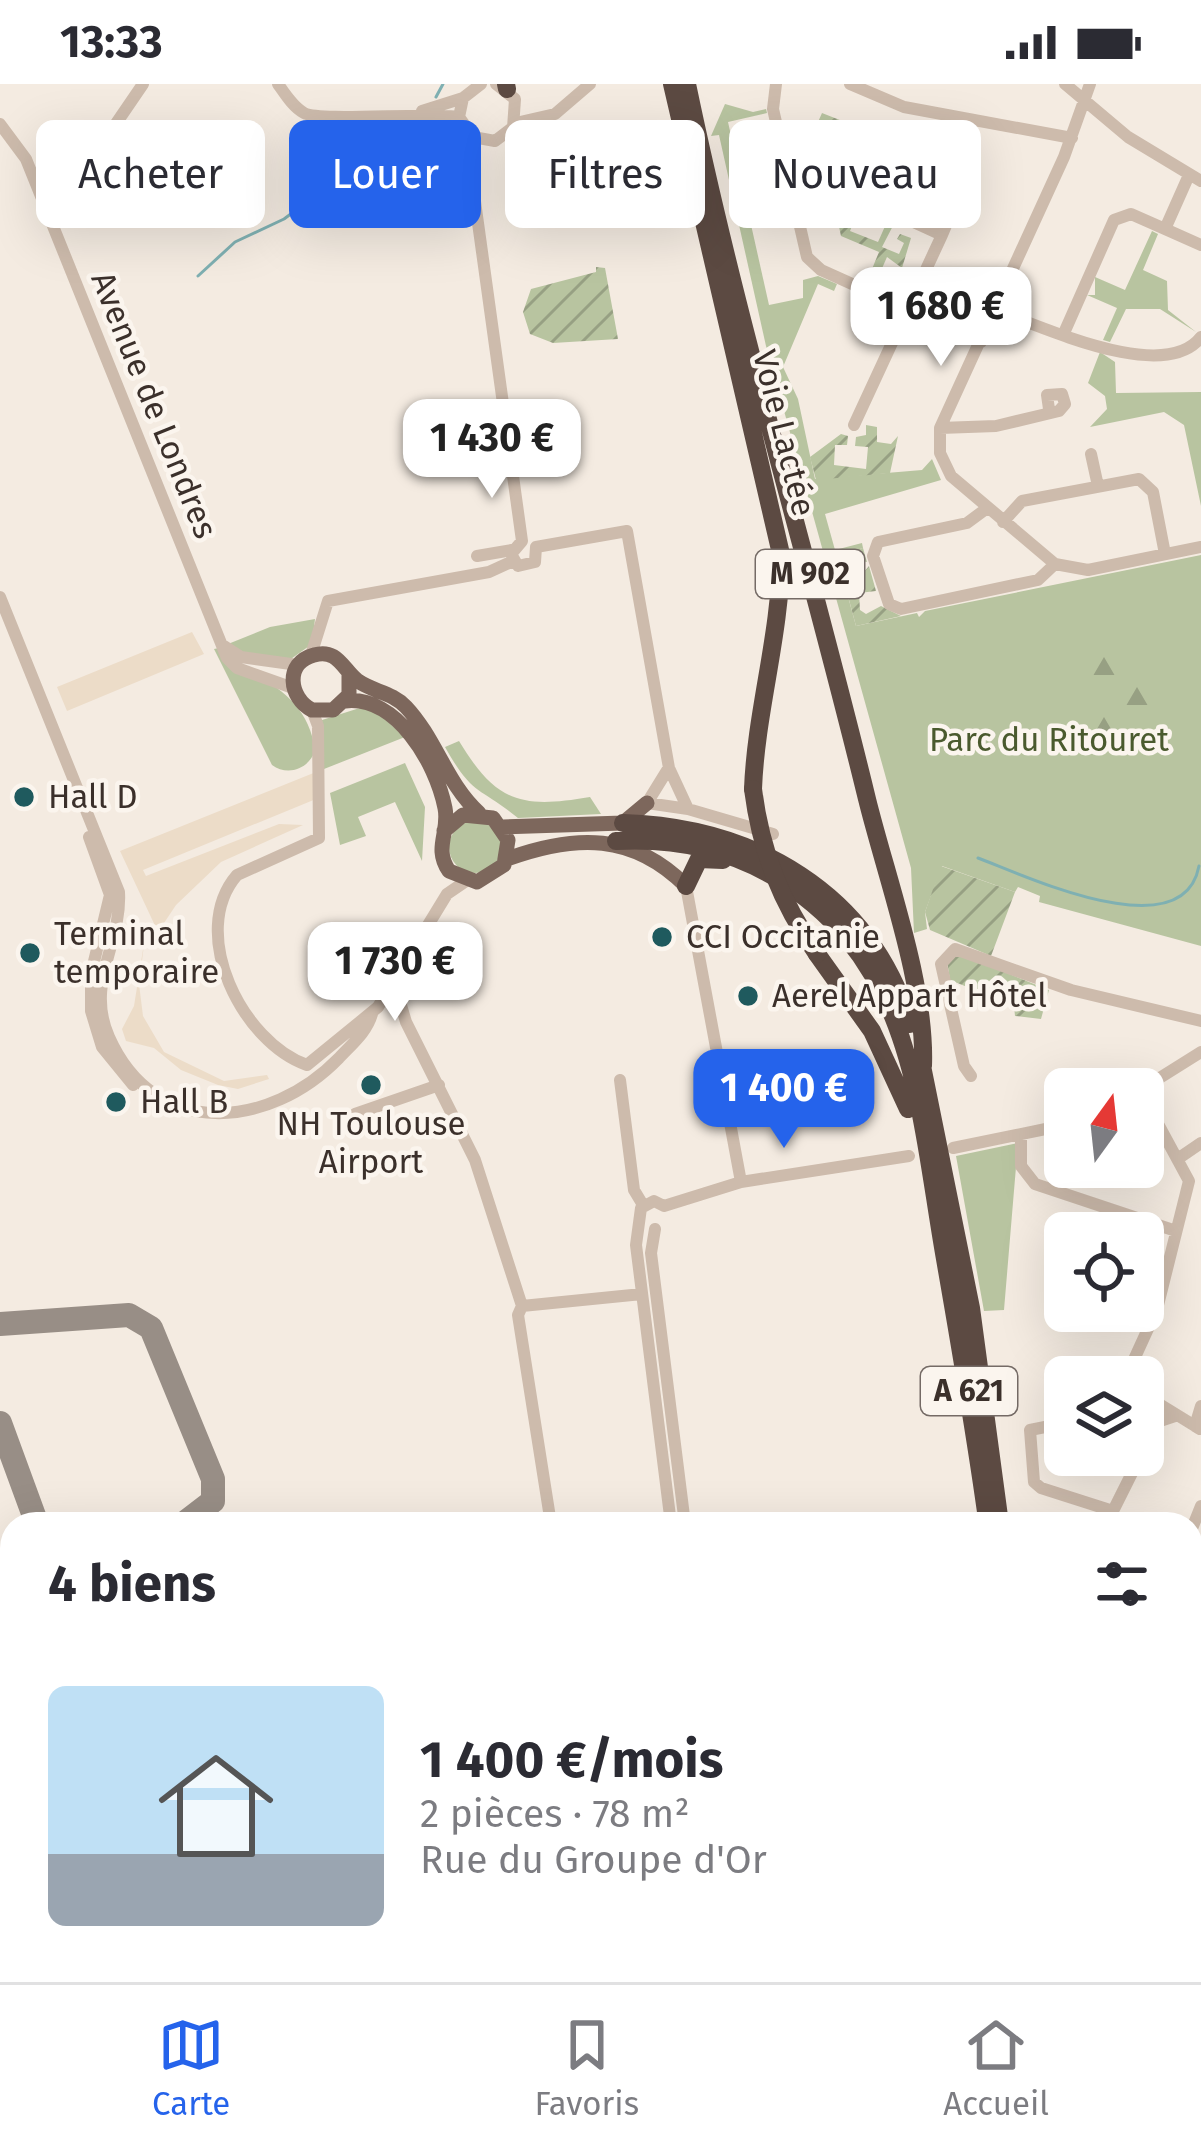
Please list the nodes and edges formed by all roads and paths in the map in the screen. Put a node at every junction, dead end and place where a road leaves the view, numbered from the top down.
1 (143, 84) edge
2 (278, 84) edge
3 (590, 84) edge
4 (672, 84) edge
5 (687, 84) edge
6 (776, 84) edge
7 (850, 84) edge
8 (1065, 84) edge
9 (1090, 84) edge
10 (476, 85) edge
11 (506, 90) edge
12 (463, 98) junction
13 (1084, 104) junction
14 (563, 106) junction
15 (421, 112) junction
16 (118, 120) edge
17 (451, 120) edge
18 (462, 120) edge
19 (511, 120) edge
20 (532, 120) edge
21 (775, 120) edge
22 (0, 124) edge
23 (505, 135) edge
24 (481, 137) edge
25 (1072, 138) junction
26 (486, 141) junction
27 (481, 147) edge
28 (1195, 178) edge
29 (36, 187) edge
30 (53, 228) edge
31 (476, 228) edge
32 (799, 228) edge
33 (927, 228) edge
34 (945, 228) edge
35 (1165, 230) junction
36 (942, 235) junction
37 (1201, 245) edge
38 (909, 308) junction
39 (995, 310) junction
40 (1064, 334) junction
41 (1201, 337) edge
42 (980, 342) junction
43 (1048, 410) dead end
44 (854, 425) dead end
45 (940, 428) junction
46 (1091, 454) dead end
47 (1098, 486) junction
48 (986, 509) junction
49 (1003, 522) junction
50 (1201, 547) edge
51 (520, 550) junction
52 (1165, 554) junction
53 (477, 556) dead end
54 (1055, 564) junction
55 (0, 597) edge
56 (0, 613) edge
57 (321, 634) junction
58 (223, 645) junction
59 (335, 657) junction
60 (304, 660) junction
61 (350, 674) junction
62 (293, 688) junction
63 (345, 701) junction
64 (312, 710) junction
65 (669, 768) junction
66 (647, 803) junction
67 (688, 809) junction
68 (479, 813) junction
69 (503, 827) junction
70 (444, 831) junction
71 (619, 832) junction
72 (773, 834) dead end
73 (507, 859) junction
74 (764, 871) junction
75 (466, 881) junction
76 (686, 886) junction
77 (395, 984) junction
78 (372, 1014) junction
79 (1201, 1021) edge
80 (1201, 1052) edge
81 (923, 1066) junction
82 (971, 1076) dead end
83 (1164, 1077) edge
84 (620, 1080) dead end
85 (439, 1085) junction
86 (199, 1112) junction
87 (355, 1114) dead end
88 (1044, 1129) edge
89 (1164, 1131) edge
90 (1021, 1135) junction
91 (1201, 1143) edge
92 (953, 1148) dead end
93 (909, 1156) dead end
94 (1179, 1158) junction
95 (742, 1182) junction
96 (643, 1205) junction
97 (664, 1206) junction
98 (648, 1226) junction
99 (1176, 1231) junction
100 (945, 1259) junction
101 (642, 1294) junction
102 (522, 1306) junction
103 (1135, 1356) edge
104 (1201, 1406) edge
105 (1164, 1408) edge
106 (1175, 1416) junction
107 (1164, 1420) edge
108 (1044, 1426) edge
109 (1198, 1428) edge
110 (1130, 1476) edge
111 (549, 1512) edge
112 (669, 1512) edge
113 (683, 1512) edge
114 (986, 1512) edge
115 (1004, 1512) edge

1 - 16 street
2 - 15 street
3 - 14 street
4 - 100 highway, Voie Lactée / M 902, bridge
5 - 81 highway, Voie Lactée / M 902
6 - 21 street
7 - 25 street
8 - 13 street
9 - 13 street
10 - 12 street
11 - 14 street
11 - 19 street
12 - 15 street
12 - 18 street
13 - 25 street
13 - 28 street
14 - 20 street
15 - 17 street
22 - 29 street, Avenue de Londres
23 - 26 street
24 - 26 street
25 - 39 street
26 - 27 street
28 - 35 street
30 - 58 street, Avenue de Londres
31 - 51 street
32 - 38 street
33 - 36 street
34 - 36 street
35 - 37 street
35 - 40 street
36 - 38 street
38 - 42 street
38 - 44 street
39 - 40 street
39 - 42 street
40 - 41 street
42 - 45 street
43 - 45 street
45 - 48 street
46 - 47 street
47 - 49 street
47 - 52 street
48 - 49 street
48 - 54 street
49 - 54 street
50 - 52 street
51 - 53 street
51 - 57 street
51 - 65 street
52 - 54 street
55 - 86 street
56 - 86 street
57 - 59 street
57 - 60 street
58 - 60 street
58 - 62 street
59 - 60 main road
59 - 61 main road
60 - 62 main road
61 - 63 main road
61 - 68 main road
62 - 64 main road
63 - 64 main road
63 - 70 main road
64 - 78 street
65 - 66 street
65 - 67 street
66 - 67 street
66 - 71 main road
67 - 72 street
68 - 69 main road
68 - 70 main road
69 - 71 main road
69 - 73 main road
70 - 75 main road
71 - 73 main road
71 - 74 highway
71 - 76 main road
71 - 81 highway
73 - 75 main road
74 - 76 highway
74 - 100 highway
75 - 77 street
76 - 95 street
77 - 78 street
77 - 85 street
78 - 86 street
79 - 82 street
80 - 83 street
81 - 115 highway, A 621
84 - 96 street
85 - 87 street
85 - 102 street
88 - 90 street
89 - 94 street
90 - 92 street
90 - 99 street
91 - 94 street
93 - 95 street
94 - 99 street
95 - 97 street
96 - 97 street
96 - 98 street
97 - 98 street
98 - 101 street
98 - 113 street
99 - 103 street
100 - 114 highway, A 621
101 - 102 street
101 - 112 street
102 - 111 street
104 - 109 street
105 - 106 street
106 - 107 street
106 - 109 street
108 - 110 street

